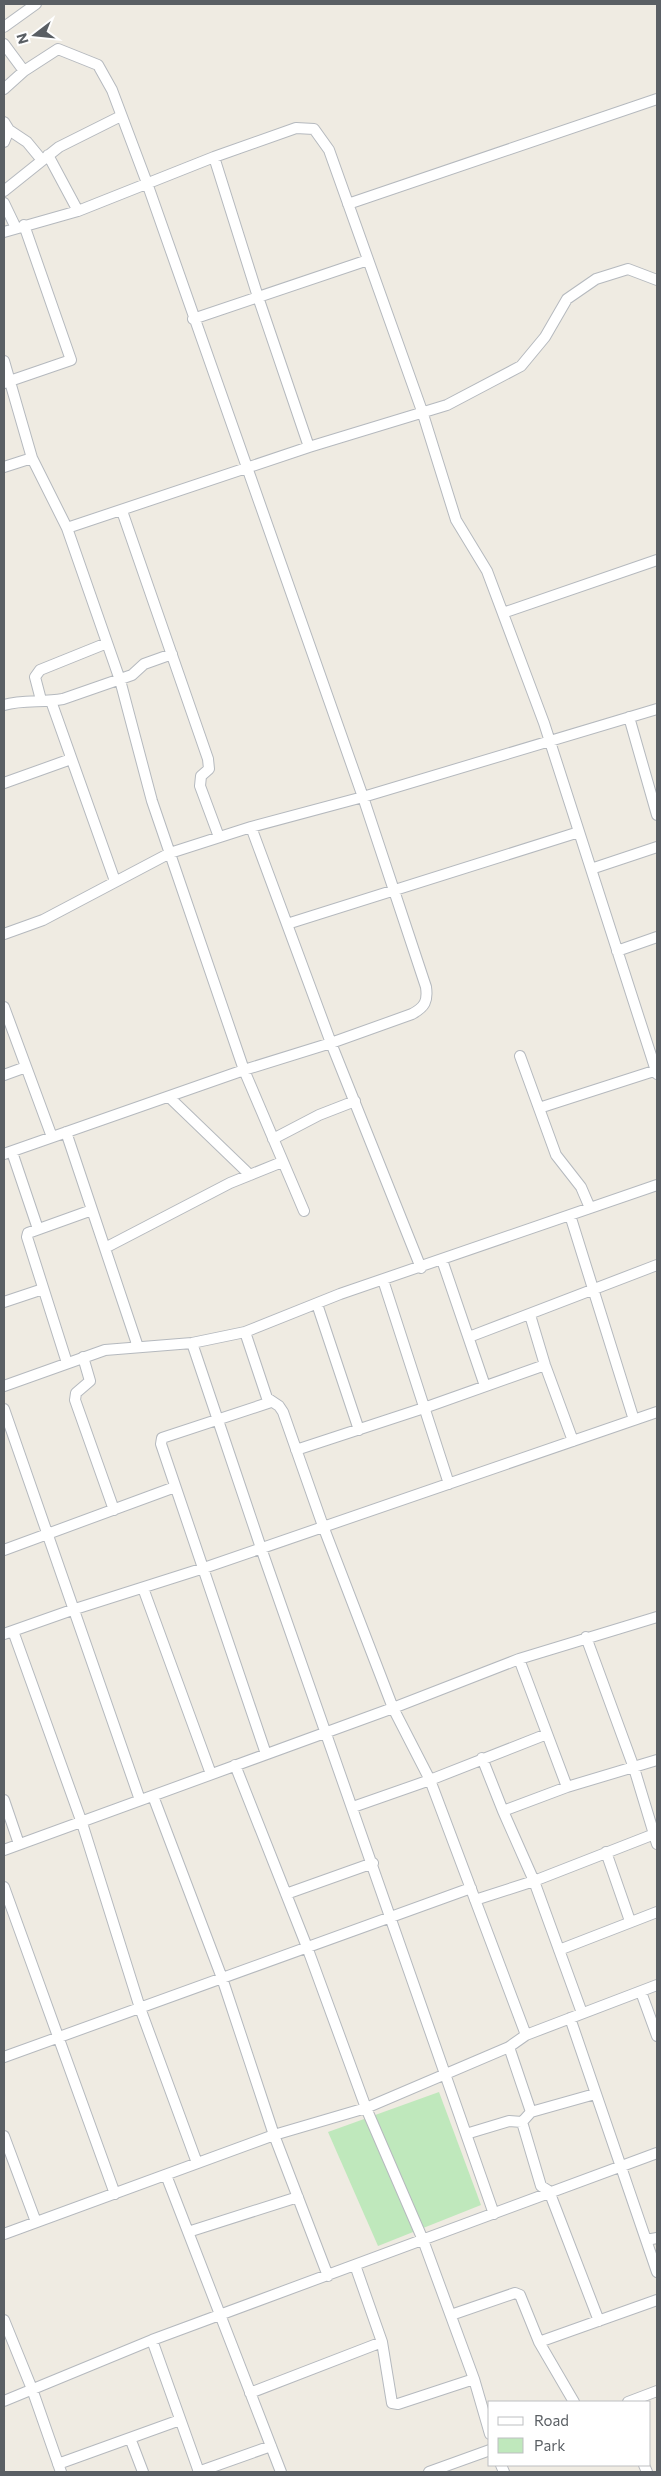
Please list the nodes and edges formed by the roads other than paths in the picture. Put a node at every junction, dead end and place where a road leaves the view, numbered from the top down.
1 (36, 4) edge
2 (4, 27) edge
3 (4, 44) edge
4 (24, 72) junction
5 (4, 88) edge
6 (657, 99) edge
7 (121, 116) junction
8 (6, 126) edge
9 (4, 142) edge
10 (44, 157) junction
11 (214, 157) junction
12 (147, 184) junction
13 (4, 191) edge
14 (4, 203) edge
15 (348, 204) junction
16 (78, 211) junction
17 (20, 227) junction
18 (4, 232) edge
19 (368, 260) junction
20 (657, 280) edge
21 (258, 297) junction
22 (193, 319) junction
23 (4, 361) edge
24 (6, 382) edge
25 (422, 412) junction
26 (309, 447) junction
27 (32, 458) junction
28 (4, 467) edge
29 (246, 468) junction
30 (122, 511) junction
31 (67, 528) junction
32 (657, 560) edge
33 (502, 613) junction
34 (107, 643) junction
35 (172, 654) junction
36 (120, 680) junction
37 (46, 701) junction
38 (4, 705) edge
39 (657, 709) edge
40 (629, 716) junction
41 (549, 741) junction
42 (71, 759) junction
43 (4, 783) edge
44 (363, 797) junction
45 (657, 815) edge
46 (251, 827) junction
47 (579, 832) junction
48 (219, 837) junction
49 (657, 846) edge
50 (170, 853) junction
51 (591, 869) junction
52 (115, 881) junction
53 (394, 890) junction
54 (287, 924) junction
55 (4, 934) edge
56 (657, 937) edge
57 (617, 951) junction
58 (4, 1007) edge
59 (331, 1043) junction
60 (520, 1056) dead end
61 (26, 1067) junction
62 (244, 1070) junction
63 (657, 1071) edge
64 (4, 1075) edge
65 (169, 1097) junction
66 (355, 1101) junction
67 (539, 1108) junction
68 (66, 1132) junction
69 (52, 1137) junction
70 (273, 1139) junction
71 (8, 1153) edge
72 (282, 1162) junction
73 (250, 1175) junction
74 (657, 1185) edge
75 (590, 1208) junction
76 (92, 1210) junction
77 (304, 1211) dead end
78 (570, 1215) junction
79 (38, 1229) junction
80 (104, 1248) junction
81 (442, 1260) junction
82 (657, 1265) edge
83 (421, 1268) junction
84 (382, 1280) junction
85 (43, 1288) junction
86 (593, 1290) junction
87 (4, 1302) edge
88 (317, 1304) junction
89 (530, 1315) junction
90 (245, 1332) junction
91 (468, 1337) junction
92 (192, 1343) junction
93 (138, 1347) junction
94 (83, 1357) junction
95 (66, 1363) junction
96 (545, 1365) junction
97 (4, 1386) edge
98 (485, 1386) junction
99 (271, 1402) junction
100 (424, 1408) junction
101 (4, 1409) edge
102 (657, 1412) edge
103 (218, 1419) junction
104 (634, 1420) junction
105 (359, 1430) junction
106 (573, 1442) junction
107 (296, 1450) junction
108 (449, 1484) junction
109 (175, 1487) junction
110 (114, 1510) junction
111 (323, 1526) junction
112 (46, 1535) junction
113 (261, 1548) junction
114 (4, 1550) edge
115 (204, 1568) junction
116 (143, 1588) junction
117 (72, 1610) junction
118 (657, 1617) edge
119 (8, 1632) edge
120 (586, 1637) junction
121 (519, 1659) junction
122 (393, 1708) junction
123 (325, 1732) junction
124 (547, 1734) junction
125 (266, 1754) junction
126 (482, 1758) junction
127 (657, 1760) edge
128 (235, 1765) junction
129 (634, 1768) junction
130 (211, 1774) junction
131 (430, 1780) junction
132 (567, 1787) junction
133 (153, 1796) junction
134 (4, 1800) edge
135 (140, 1800) junction
136 (353, 1807) junction
137 (503, 1811) junction
138 (82, 1823) junction
139 (655, 1833) edge
140 (19, 1844) junction
141 (657, 1844) edge
142 (4, 1850) edge
143 (606, 1852) junction
144 (373, 1863) junction
145 (534, 1881) junction
146 (4, 1887) edge
147 (471, 1888) junction
148 (286, 1894) junction
149 (475, 1900) junction
150 (657, 1912) edge
151 (391, 1916) junction
152 (630, 1921) junction
153 (307, 1947) junction
154 (559, 1950) junction
155 (222, 1978) junction
156 (657, 1985) edge
157 (641, 1992) junction
158 (140, 2008) junction
159 (582, 2013) junction
160 (570, 2018) junction
161 (526, 2034) junction
162 (657, 2036) edge
163 (59, 2038) junction
164 (509, 2047) junction
165 (4, 2057) edge
166 (444, 2075) junction
167 (595, 2094) junction
168 (366, 2108) junction
169 (532, 2112) junction
170 (522, 2122) junction
171 (466, 2134) junction
172 (274, 2135) junction
173 (4, 2136) edge
174 (657, 2153) edge
175 (197, 2163) junction
176 (622, 2165) junction
177 (166, 2175) junction
178 (549, 2191) junction
179 (115, 2194) junction
180 (298, 2197) junction
181 (494, 2214) junction
182 (36, 2222) junction
183 (188, 2232) junction
184 (4, 2234) edge
185 (657, 2238) edge
186 (423, 2240) junction
187 (646, 2240) junction
188 (355, 2265) junction
189 (657, 2272) edge
190 (328, 2276) junction
191 (657, 2300) edge
192 (219, 2315) junction
193 (451, 2315) junction
194 (4, 2320) edge
195 (599, 2321) junction
196 (152, 2340) junction
197 (382, 2342) junction
198 (539, 2342) junction
199 (474, 2379) junction
200 (32, 2390) junction
201 (657, 2391) edge
202 (250, 2393) junction
203 (4, 2401) edge
204 (573, 2401) edge
205 (631, 2401) edge
206 (180, 2420) junction
207 (488, 2427) edge
208 (130, 2438) junction
209 (271, 2446) junction
210 (488, 2451) edge
211 (59, 2468) edge
212 (142, 2472) edge
213 (198, 2472) edge
214 (281, 2472) edge
215 (429, 2472) edge

1 - 2 street
3 - 4 street
4 - 5 street
4 - 7 street
6 - 15 street
7 - 10 street
7 - 12 street
8 - 9 street
8 - 10 street
10 - 13 street
10 - 16 street
11 - 12 street
11 - 15 street
11 - 21 street
12 - 16 street
12 - 22 street
14 - 17 street
15 - 19 street
16 - 17 street
17 - 18 street
17 - 24 street
19 - 21 street
19 - 25 street
20 - 25 street
21 - 22 street
21 - 26 street
22 - 29 street
23 - 24 street
24 - 27 street
25 - 26 street
25 - 33 street
26 - 29 street
27 - 28 street
27 - 31 street
29 - 30 street
29 - 44 street
30 - 31 street
30 - 35 street
31 - 34 street
32 - 33 street
33 - 41 street
34 - 36 street
34 - 37 street
35 - 36 street
35 - 48 street
36 - 37 street
36 - 50 street
37 - 38 street
37 - 42 street
39 - 40 street
40 - 41 street
40 - 45 street
41 - 44 street
41 - 47 street
42 - 43 street
42 - 52 street
44 - 46 street
44 - 53 street
46 - 48 street
46 - 54 street
47 - 51 street
47 - 53 street
48 - 50 street
49 - 51 street
50 - 52 street
50 - 62 street
51 - 57 street
52 - 55 street
53 - 54 street
53 - 59 street
54 - 59 street
56 - 57 street
57 - 63 street
58 - 61 street
59 - 62 street
59 - 66 street
60 - 67 street
61 - 64 street
61 - 69 street
62 - 65 street
62 - 70 street
63 - 67 street
65 - 68 street
65 - 73 street
66 - 70 street
66 - 83 street
67 - 75 street
68 - 69 street
68 - 76 street
69 - 71 street
70 - 72 street
71 - 79 street
72 - 73 street
72 - 77 street
73 - 80 street
74 - 75 street
75 - 78 street
76 - 79 street
76 - 80 street
78 - 81 street
78 - 86 street
79 - 85 street
80 - 93 street
81 - 83 street
81 - 91 street
82 - 86 street
83 - 84 street
84 - 88 street
84 - 100 street
85 - 87 street
85 - 95 street
86 - 89 street
86 - 104 street
88 - 90 street
88 - 105 street
89 - 91 street
89 - 96 street
90 - 92 street
90 - 99 street
91 - 98 street
92 - 93 street
92 - 103 street
93 - 94 street
94 - 95 street
94 - 110 street
95 - 97 street
96 - 98 street
96 - 106 street
98 - 100 street
99 - 103 street
99 - 107 street
100 - 105 street
100 - 108 street
101 - 112 street
102 - 104 street
103 - 109 street
103 - 113 street
104 - 106 street
105 - 107 street
106 - 108 street
107 - 111 street
108 - 111 street
109 - 110 street
109 - 115 street
110 - 112 street
111 - 113 street
111 - 122 street
112 - 114 street
112 - 117 street
113 - 115 street
113 - 123 street
115 - 116 street
115 - 125 street
116 - 117 street
116 - 130 street
117 - 119 street
117 - 135 street
118 - 120 street
119 - 138 street
120 - 121 street
120 - 129 street
121 - 122 street
121 - 124 street
122 - 123 street
122 - 131 street
123 - 125 street
123 - 136 street
124 - 126 street
124 - 132 street
125 - 128 street
126 - 131 street
126 - 137 street
127 - 129 street
128 - 130 street
128 - 148 street
129 - 132 street
129 - 139 street
130 - 133 street
131 - 136 street
131 - 147 street
132 - 137 street
133 - 135 street
133 - 155 street
134 - 140 street
135 - 138 street
136 - 144 street
137 - 145 street
138 - 140 street
138 - 158 street
139 - 141 street
139 - 143 street
140 - 142 street
143 - 145 street
143 - 152 street
144 - 148 street
144 - 151 street
145 - 149 street
145 - 154 street
146 - 163 street
147 - 149 street
147 - 151 street
148 - 153 street
149 - 161 street
150 - 152 street
151 - 153 street
151 - 166 street
152 - 154 street
153 - 155 street
153 - 168 street
154 - 159 street
155 - 158 street
155 - 172 street
156 - 157 street
157 - 159 street
157 - 162 street
158 - 163 street
158 - 175 street
159 - 160 street
160 - 161 street
160 - 167 street
161 - 164 street
163 - 165 street
163 - 179 street
164 - 166 street
164 - 169 street
166 - 168 street
166 - 171 street
167 - 169 street
167 - 176 street
168 - 172 street
168 - 186 street
169 - 170 street
170 - 171 street
170 - 178 street
171 - 181 street
172 - 175 street
172 - 180 street
173 - 182 street
174 - 176 street
175 - 177 street
176 - 178 street
176 - 187 street
177 - 179 street
177 - 183 street
178 - 181 street
178 - 195 street
179 - 182 street
180 - 183 street
180 - 190 street
181 - 186 street
182 - 184 street
183 - 192 street
185 - 187 street
186 - 188 street
186 - 193 street
187 - 189 street
188 - 190 street
188 - 197 street
190 - 192 street
191 - 195 street
192 - 196 street
192 - 202 street
193 - 198 street
193 - 199 street
194 - 200 street
195 - 198 street
196 - 200 street
196 - 206 street
197 - 199 street
197 - 202 street
198 - 204 street
199 - 207 street
200 - 203 street
200 - 211 street
201 - 205 street
202 - 209 street
206 - 208 street
206 - 213 street
208 - 211 street
208 - 212 street
209 - 213 street
209 - 214 street
210 - 215 street

